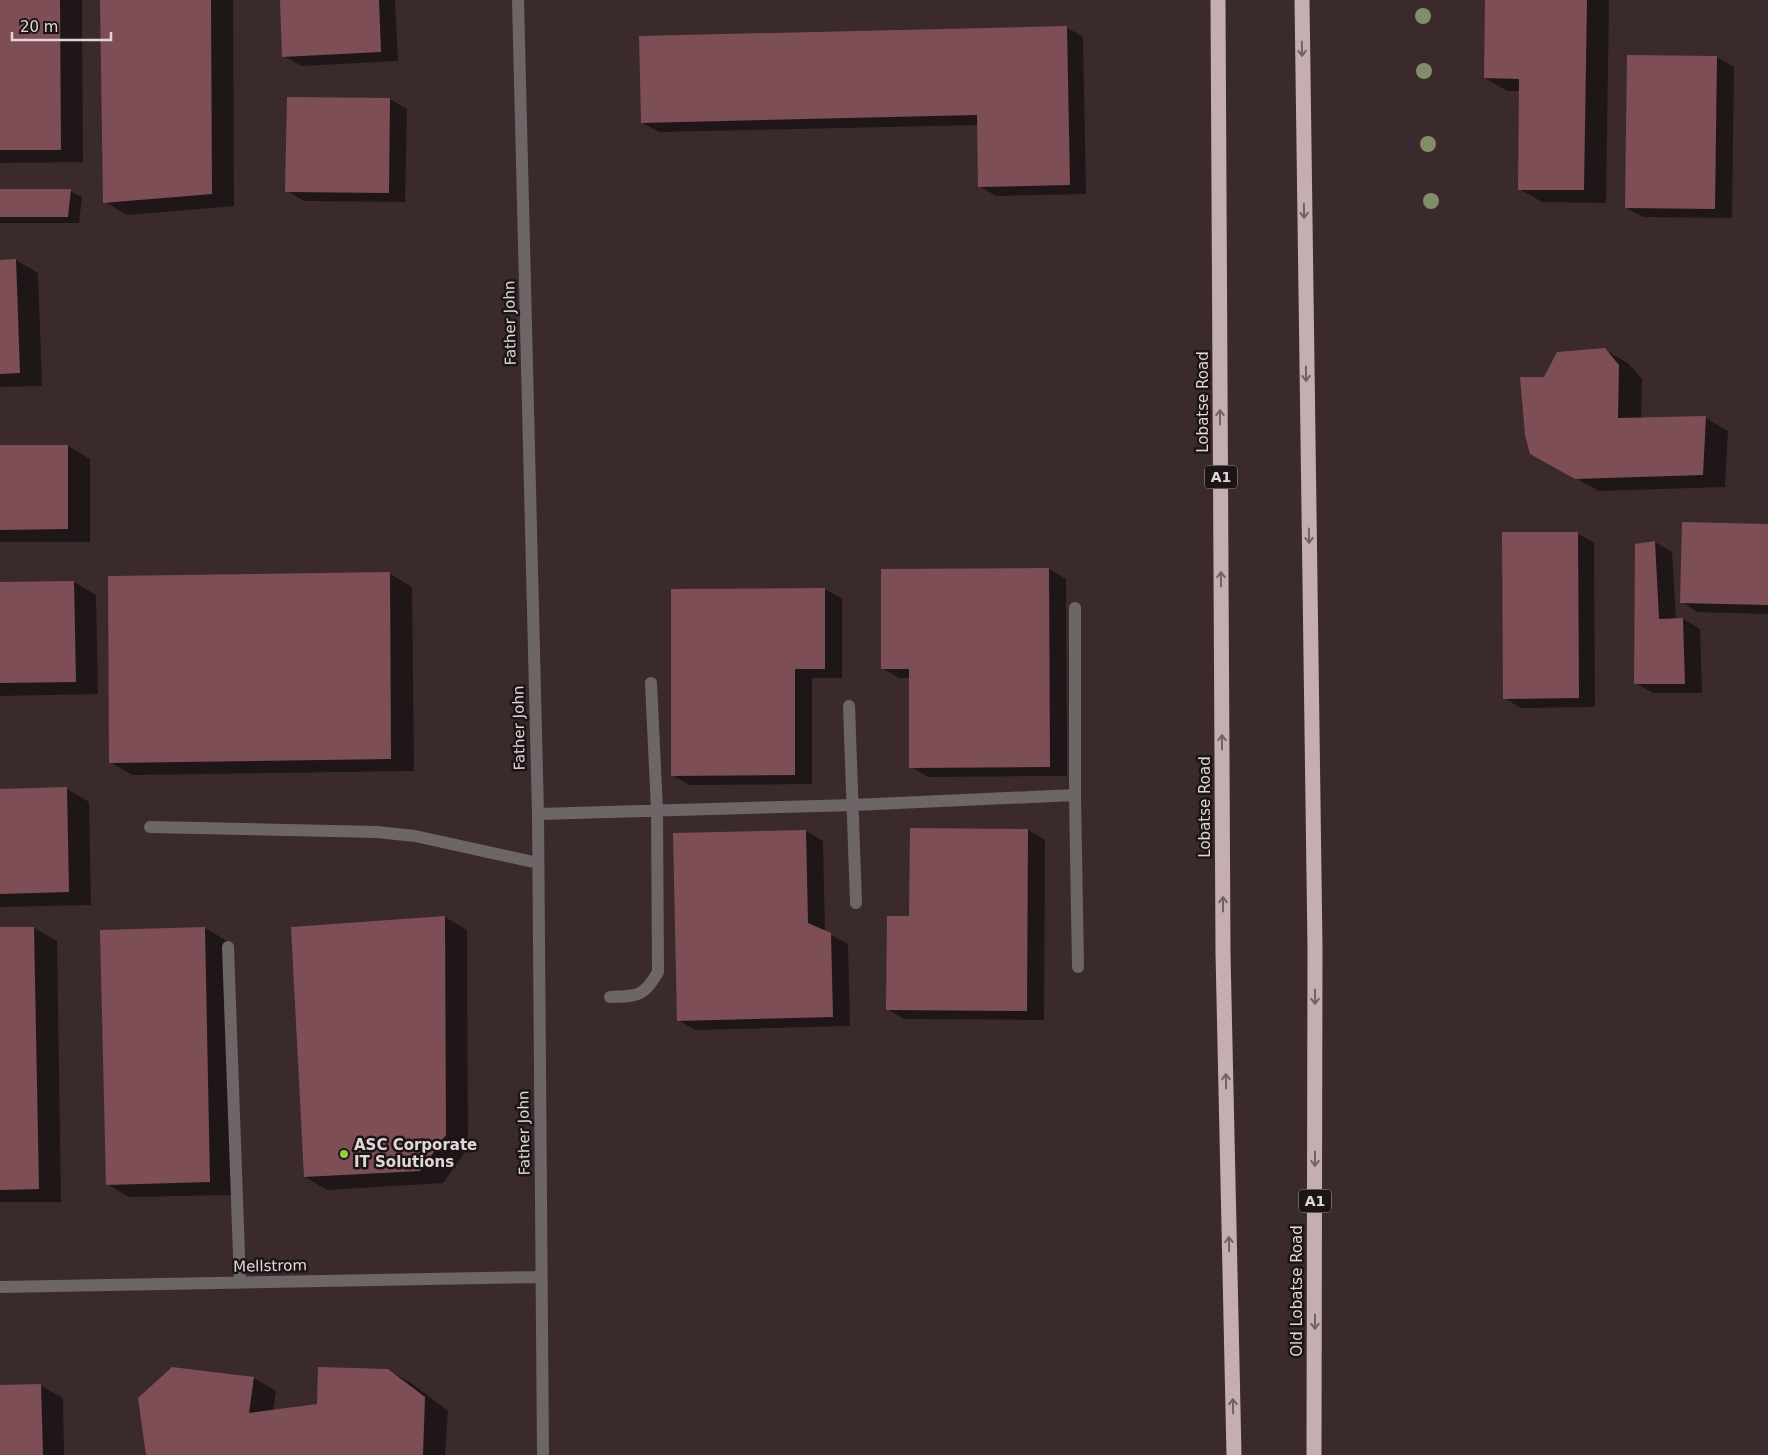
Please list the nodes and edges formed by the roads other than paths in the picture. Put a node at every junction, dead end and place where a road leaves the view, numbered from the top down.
1 (518, 0) edge
2 (1218, 0) edge
3 (1302, 0) edge
4 (1075, 608) dead end
5 (651, 683) dead end
6 (850, 706) dead end
7 (1074, 795) junction
8 (854, 805) junction
9 (657, 810) junction
10 (538, 814) junction
11 (150, 827) dead end
12 (538, 863) junction
13 (856, 902) dead end
14 (228, 947) dead end
15 (1078, 967) dead end
16 (610, 997) dead end
17 (541, 1277) junction
18 (240, 1283) junction
19 (0, 1287) edge
20 (543, 1455) edge
21 (1234, 1455) edge
22 (1314, 1455) edge

1 - 10 street, Father John
21 -> 2 highway, Lobatse Road / A1
3 -> 22 highway, Old Lobatse Road / A1
4 - 7 street
5 - 9 street
6 - 8 street
7 - 8 street
7 - 15 street
8 - 9 street
8 - 13 street
9 - 10 street
9 - 16 street
10 - 12 street, Father John
11 - 12 street
12 - 17 street, Father John
14 - 18 street
17 - 18 street, Mellstrom
17 - 20 street, Father John
18 - 19 street, Mellstrom

